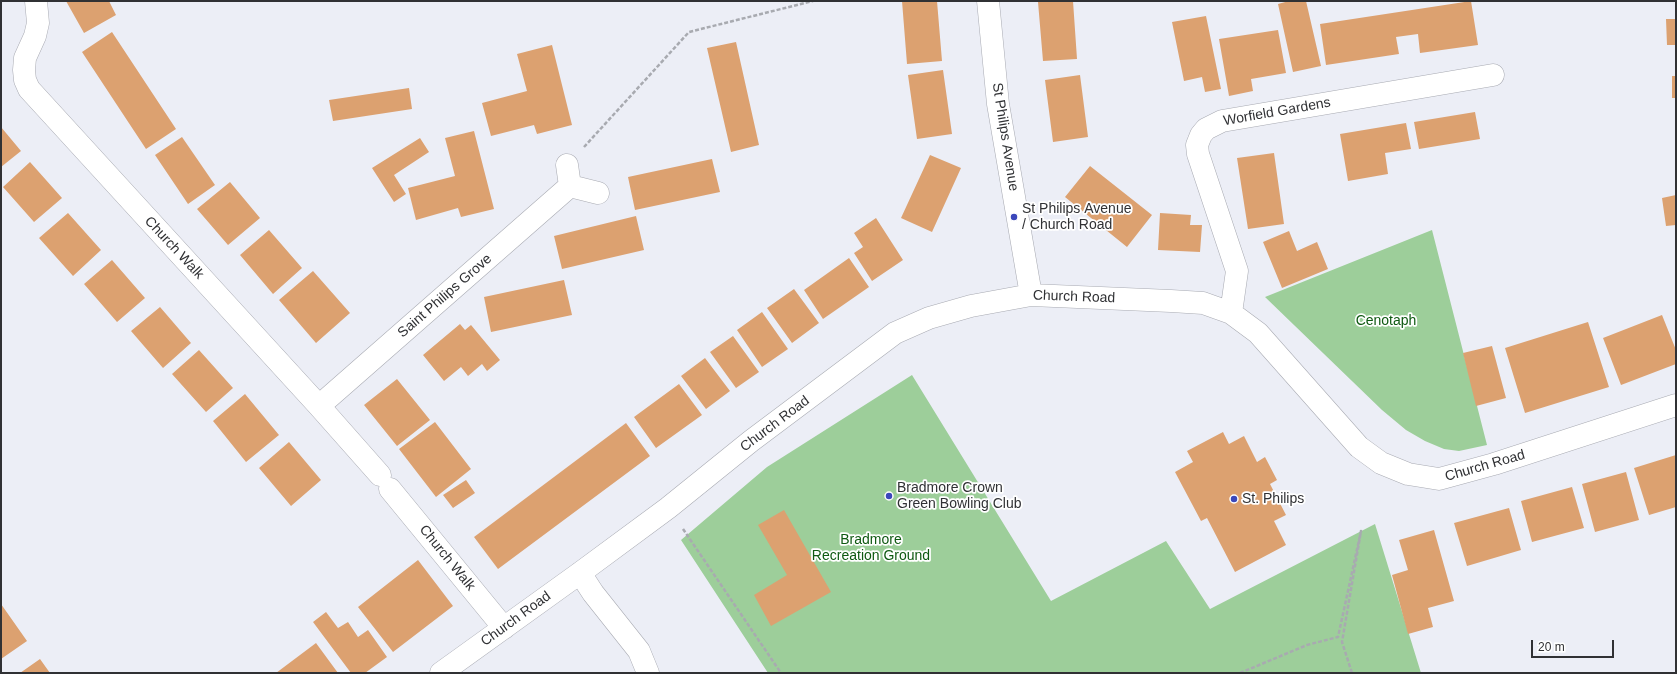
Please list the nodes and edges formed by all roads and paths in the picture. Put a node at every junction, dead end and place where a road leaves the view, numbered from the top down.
1 (36, 1) edge
2 (813, 1) edge
3 (988, 1) edge
4 (1493, 75) dead end
5 (569, 176) junction
6 (598, 193) dead end
7 (1031, 295) junction
8 (1231, 313) junction
9 (1676, 405) edge
10 (320, 406) junction
11 (668, 508) junction
12 (580, 573) junction
13 (504, 628) junction
14 (441, 673) edge
15 (648, 673) edge
16 (781, 673) edge
17 (1240, 673) edge
18 (1352, 673) edge

1 - 10 street, Church Walk
2 - 5 path
3 - 7 street, St Philips Avenue
4 - 8 street, Worfield Gardens
5 - 6 street
5 - 10 street, Saint Philips Grove
7 - 8 street, Church Road
7 - 11 street, Church Road
8 - 9 street, Church Road
10 - 13 street, Church Walk
11 - 12 street, Church Road
11 - 16 path
12 - 13 street, Church Road
12 - 15 street
13 - 14 street, Church Road
17 - 18 path

